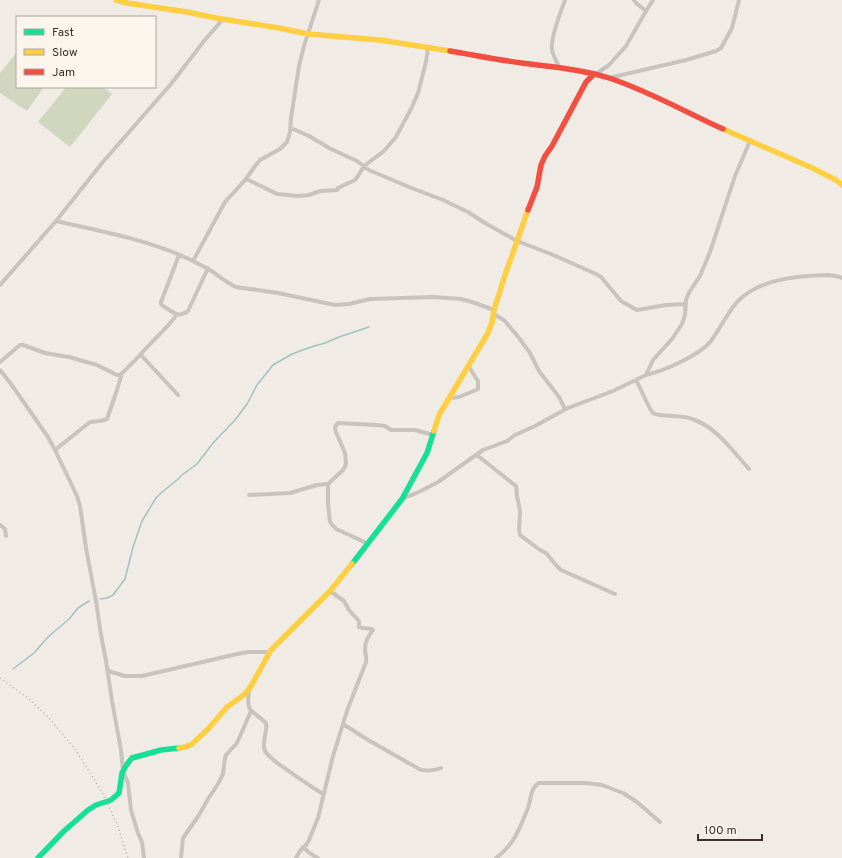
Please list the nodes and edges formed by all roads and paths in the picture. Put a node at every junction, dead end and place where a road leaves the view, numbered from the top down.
1 (116, 0) edge
2 (319, 0) edge
3 (565, 0) edge
4 (634, 0) edge
5 (653, 0) edge
6 (738, 0) edge
7 (646, 11) junction
8 (223, 19) junction
9 (308, 34) junction
10 (428, 48) junction
11 (559, 67) junction
12 (582, 71) junction
13 (595, 74) junction
14 (609, 78) junction
15 (586, 82) junction
16 (291, 128) junction
17 (750, 141) junction
18 (364, 166) junction
19 (246, 179) junction
20 (842, 186) edge
21 (56, 221) junction
22 (517, 241) junction
23 (179, 255) junction
24 (193, 261) junction
25 (208, 268) junction
26 (842, 278) edge
27 (0, 285) edge
28 (686, 304) junction
29 (494, 312) junction
30 (177, 314) junction
31 (141, 354) junction
32 (0, 362) edge
33 (468, 366) junction
34 (0, 370) edge
35 (122, 373) junction
36 (646, 375) junction
37 (636, 380) junction
38 (178, 395) dead end
39 (450, 398) junction
40 (565, 409) junction
41 (433, 435) junction
42 (55, 450) junction
43 (477, 455) junction
44 (749, 469) dead end
45 (328, 484) junction
46 (249, 494) dead end
47 (402, 499) junction
48 (0, 525) edge
49 (6, 536) dead end
50 (368, 544) junction
51 (330, 591) junction
52 (615, 594) dead end
53 (270, 652) junction
54 (108, 671) junction
55 (249, 690) junction
56 (251, 711) junction
57 (343, 724) junction
58 (441, 768) dead end
59 (123, 771) junction
60 (323, 794) junction
61 (660, 822) dead end
62 (303, 847) junction
63 (38, 858) edge
64 (144, 858) edge
65 (181, 858) edge
66 (296, 858) edge
67 (318, 858) edge
68 (496, 858) edge

1 - 8 street
2 - 9 street
3 - 11 street
4 - 7 street
5 - 7 street
6 - 14 street
7 - 13 street
8 - 9 street
8 - 21 street
9 - 10 street
9 - 16 street
10 - 11 street
10 - 18 street
11 - 12 street
12 - 13 street
12 - 15 street
13 - 14 street
13 - 15 street
14 - 17 street
15 - 22 street
16 - 18 street
16 - 19 street
17 - 20 street
17 - 28 street
18 - 19 street
18 - 22 street
19 - 24 street
21 - 23 street
21 - 27 street
22 - 28 street
22 - 29 street
23 - 24 street
23 - 30 street
24 - 25 street
25 - 29 street
25 - 30 street
26 - 36 street
28 - 36 street
29 - 33 street
29 - 40 street
30 - 31 street
31 - 35 street
31 - 38 street
32 - 35 street
33 - 39 street
33 - 39 street
34 - 42 street
35 - 42 street
36 - 37 street
37 - 40 street
37 - 44 street
39 - 41 street
40 - 43 street
41 - 45 street
41 - 47 street
42 - 54 street
43 - 47 street
43 - 52 street
45 - 46 street
45 - 50 street
47 - 50 street
48 - 49 street
50 - 51 street
51 - 53 street
51 - 57 street
53 - 54 street
53 - 55 street
54 - 59 street
55 - 56 street
55 - 59 street
56 - 60 street
56 - 65 street
57 - 58 street
57 - 60 street
59 - 63 street
59 - 64 street
60 - 62 street
61 - 68 street
62 - 66 street
62 - 67 street

